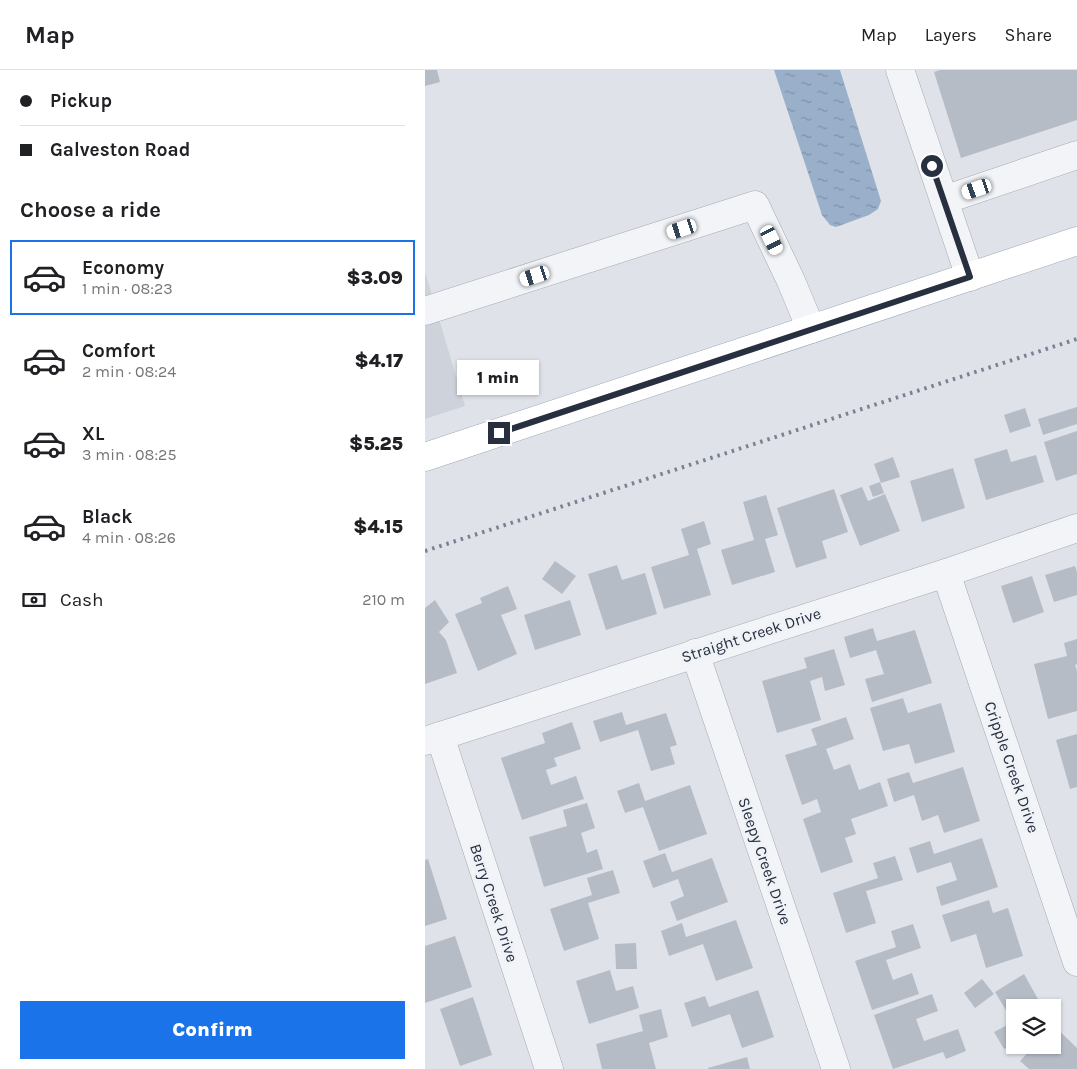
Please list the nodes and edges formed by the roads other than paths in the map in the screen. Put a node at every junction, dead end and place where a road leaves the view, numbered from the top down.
1 (900, 70) edge
2 (1077, 155) edge
3 (944, 200) junction
4 (1077, 241) edge
5 (970, 277) junction
6 (425, 310) edge
7 (811, 329) junction
8 (425, 457) edge
9 (1077, 528) edge
10 (946, 573) junction
11 (695, 653) junction
12 (433, 739) edge
13 (1077, 962) edge
14 (549, 1069) edge
15 (835, 1069) edge

1 - 3 street
2 - 3 street
3 - 5 street
4 - 5 main road
5 - 7 main road
6 - 7 street
7 - 8 main road
9 - 10 street, Straight Creek Drive
10 - 11 street, Straight Creek Drive
10 - 13 street, Cripple Creek Drive
11 - 12 street, Straight Creek Drive
11 - 15 street, Sleepy Creek Drive
12 - 14 street, Berry Creek Drive

